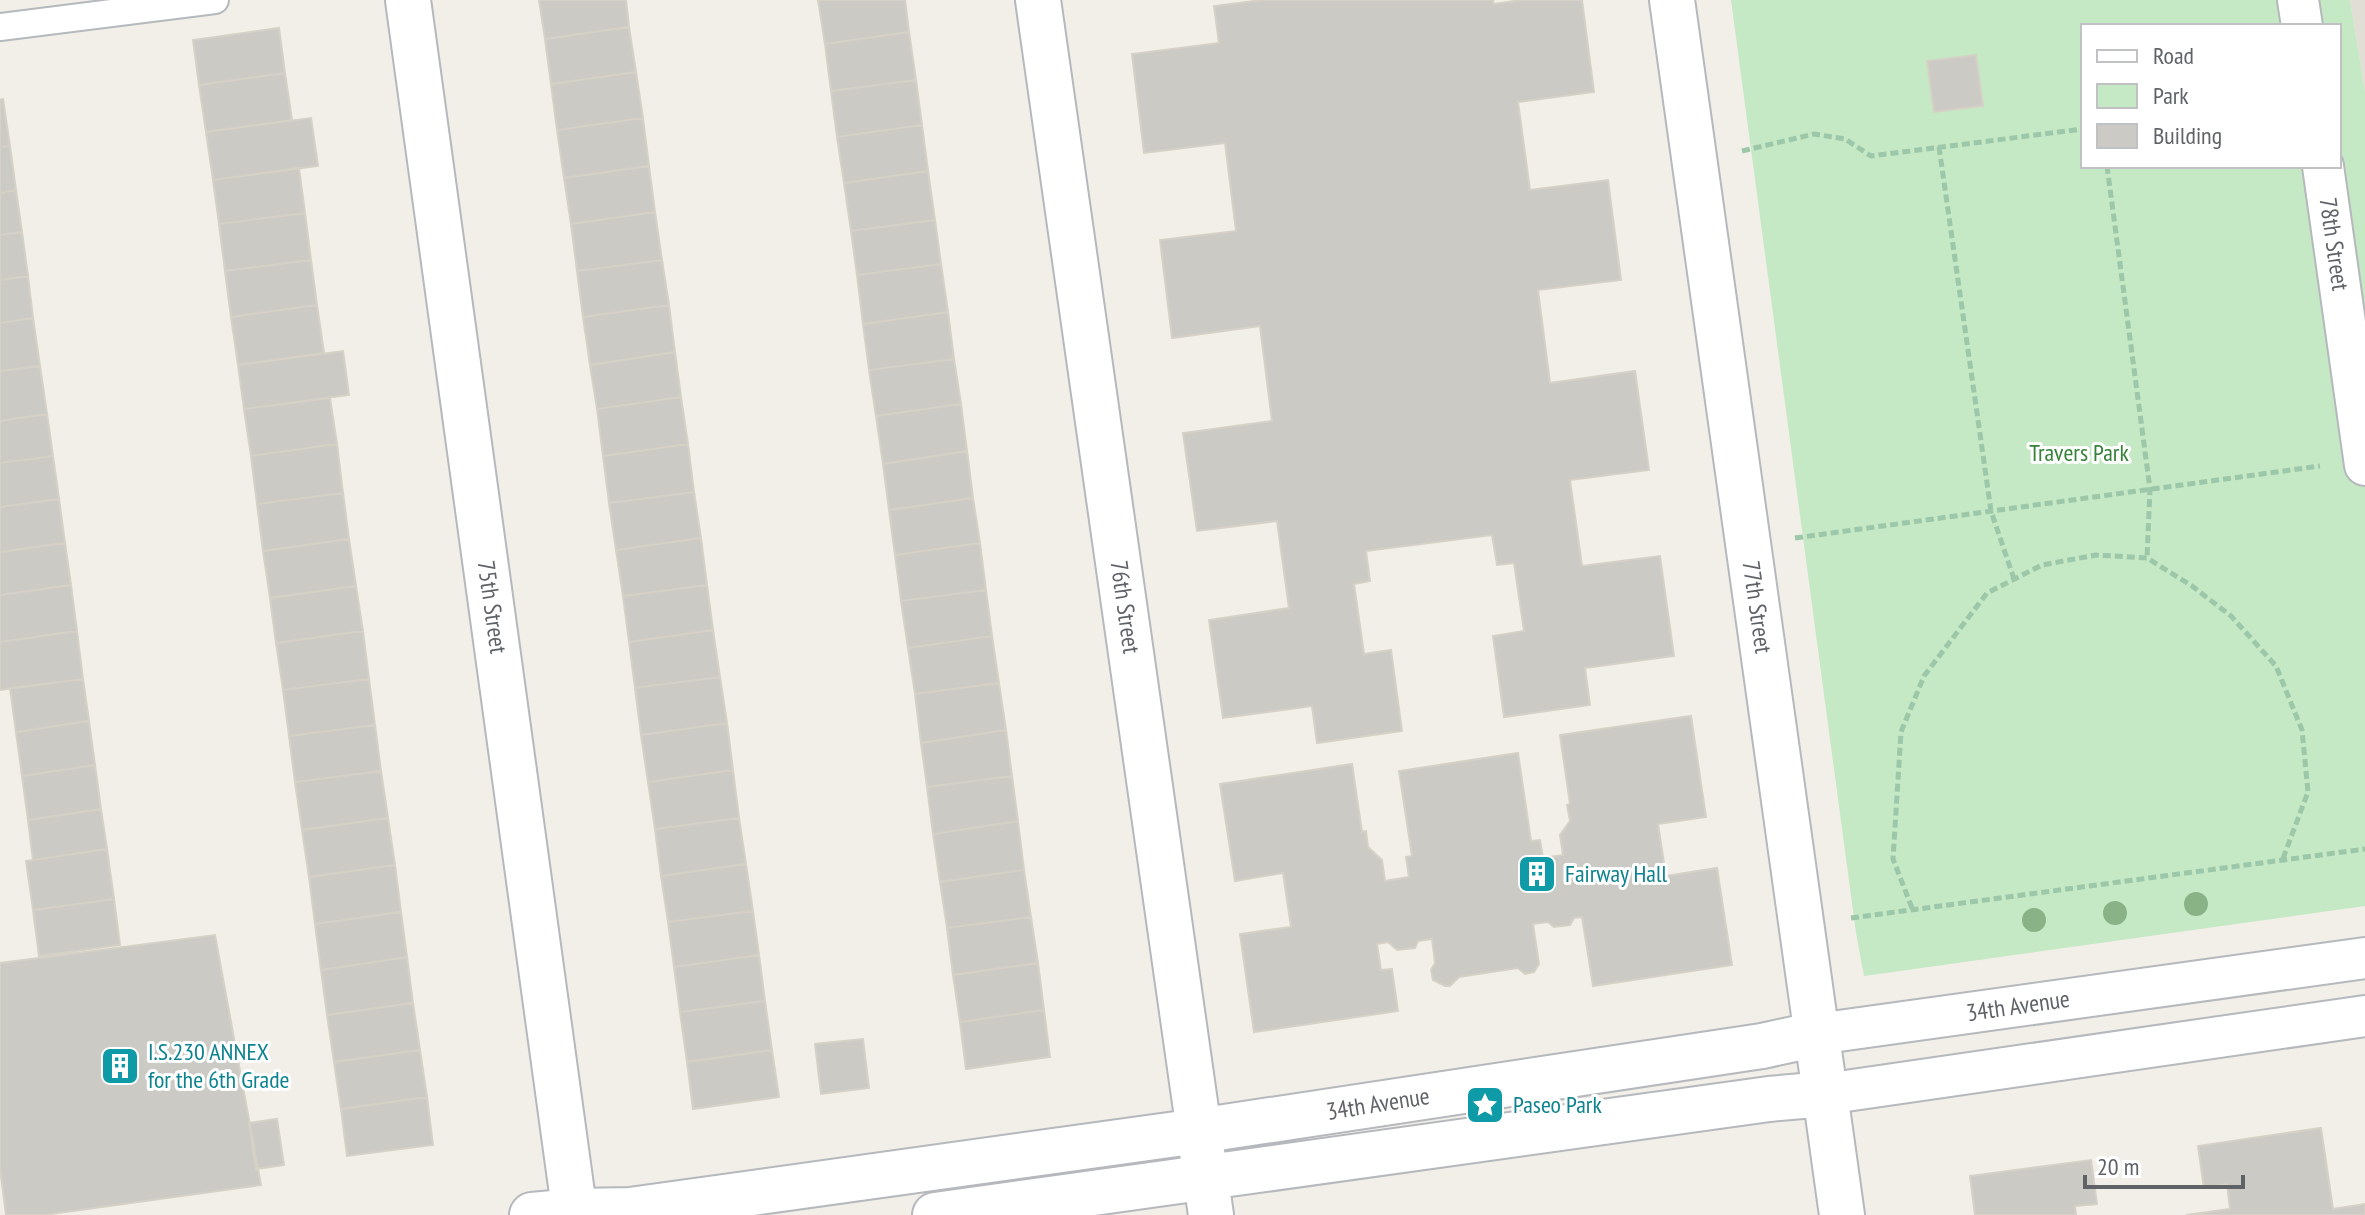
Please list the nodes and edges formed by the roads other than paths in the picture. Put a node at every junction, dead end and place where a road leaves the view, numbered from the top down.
1 (215, 0) edge
2 (408, 0) edge
3 (1038, 0) edge
4 (1672, 0) edge
5 (2298, 0) edge
6 (2302, 24) edge
7 (0, 27) edge
8 (2323, 168) edge
9 (2365, 462) edge
10 (2365, 958) edge
11 (2365, 1016) edge
12 (1817, 1034) junction
13 (1825, 1094) junction
14 (1198, 1131) junction
15 (1208, 1197) edge
16 (575, 1213) edge
17 (532, 1215) edge
18 (935, 1215) edge
19 (1842, 1215) edge

1 - 7 lane
2 - 16 street, 75th Street
3 - 14 street, 76th Street
4 - 12 street, 77th Street
5 - 6 street
8 - 9 street, 78th Street
10 - 12 street, 34th Avenue
11 - 13 street, 34th Avenue
12 - 13 street, 77th Street
12 - 14 street, 34th Avenue
13 - 15 street, 34th Avenue
13 - 19 street, 77th Street
14 - 15 street, 76th Street
14 - 16 street, 34th Avenue
15 - 18 street, 34th Avenue
16 - 17 street, 34th Avenue

